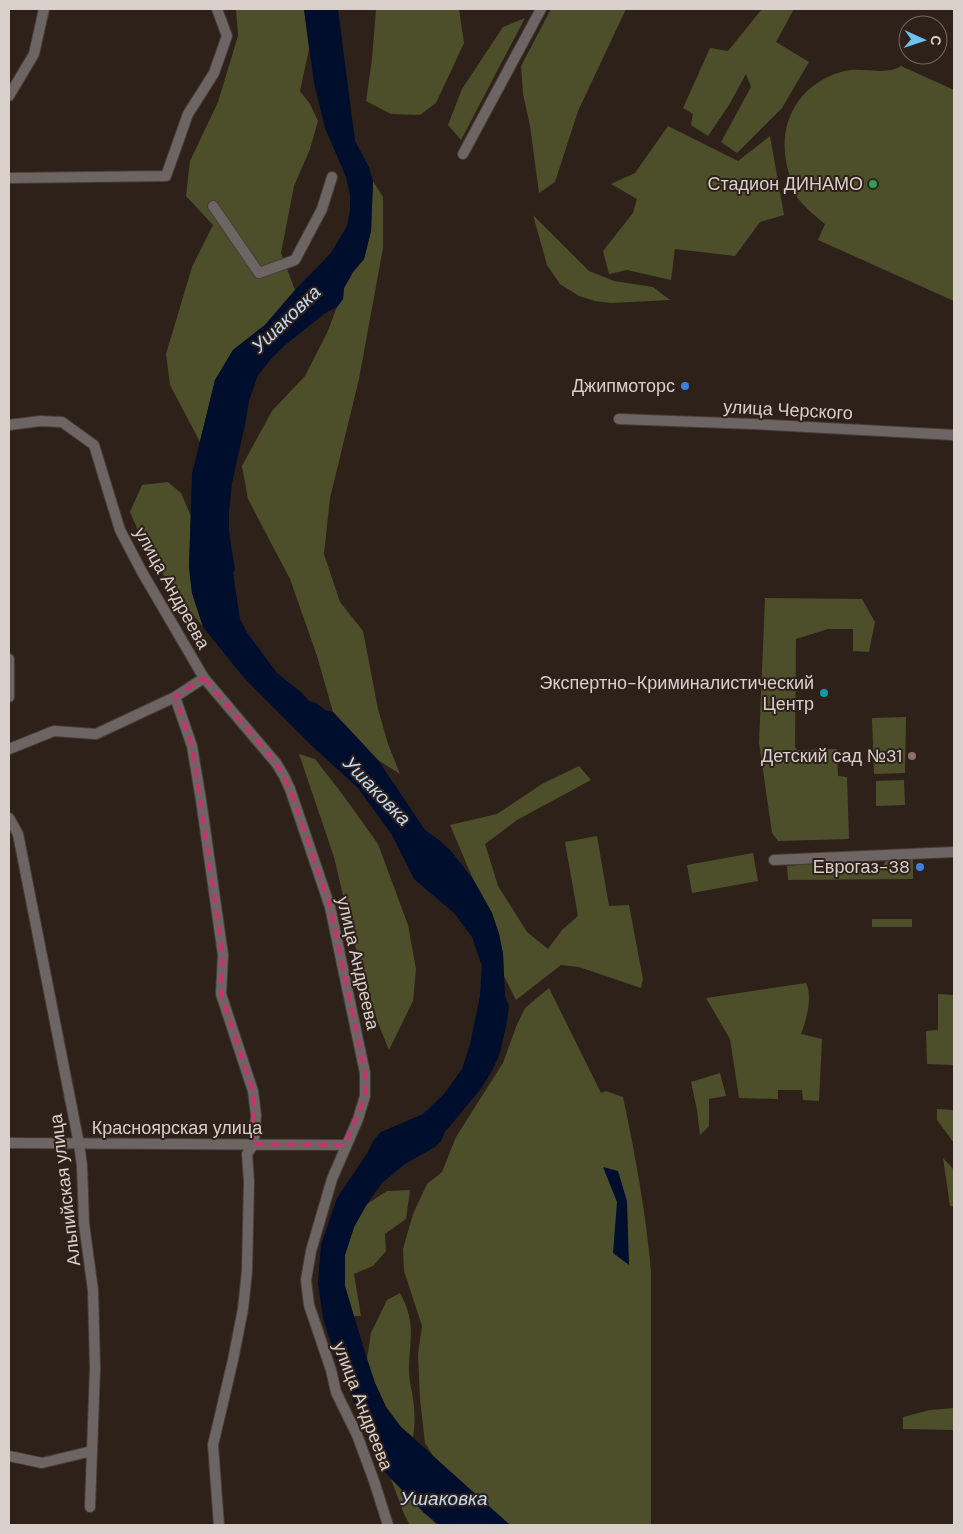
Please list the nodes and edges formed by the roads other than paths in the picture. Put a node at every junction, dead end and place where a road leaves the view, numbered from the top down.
1 (44, 9) edge
2 (217, 9) edge
3 (541, 9) edge
4 (9, 96) edge
5 (463, 154) dead end
6 (332, 177) dead end
7 (9, 178) edge
8 (213, 206) dead end
9 (619, 419) dead end
10 (9, 425) edge
11 (954, 435) edge
12 (9, 659) edge
13 (204, 678) junction
14 (9, 697) edge
15 (176, 697) junction
16 (9, 749) edge
17 (9, 818) edge
18 (954, 852) edge
19 (774, 860) dead end
20 (9, 1143) edge
21 (79, 1144) junction
22 (254, 1144) junction
23 (345, 1145) junction
24 (92, 1451) junction
25 (9, 1456) edge
26 (90, 1506) dead end
27 (219, 1525) edge
28 (388, 1525) edge

1 - 4 street
2 - 7 street
3 - 5 street
6 - 8 street
9 - 11 street, улица Черского
10 - 13 street, улица Андреева
12 - 14 street
13 - 15 street
13 - 23 street, улица Андреева
15 - 16 street
15 - 22 street
17 - 21 street, Альпийская улица
18 - 19 street
20 - 21 street, Красноярская улица
21 - 22 street, Красноярская улица
21 - 24 street, Альпийская улица
22 - 23 street, Красноярская улица
22 - 27 street
23 - 28 street, улица Андреева
24 - 25 street
24 - 26 street, Альпийская улица

